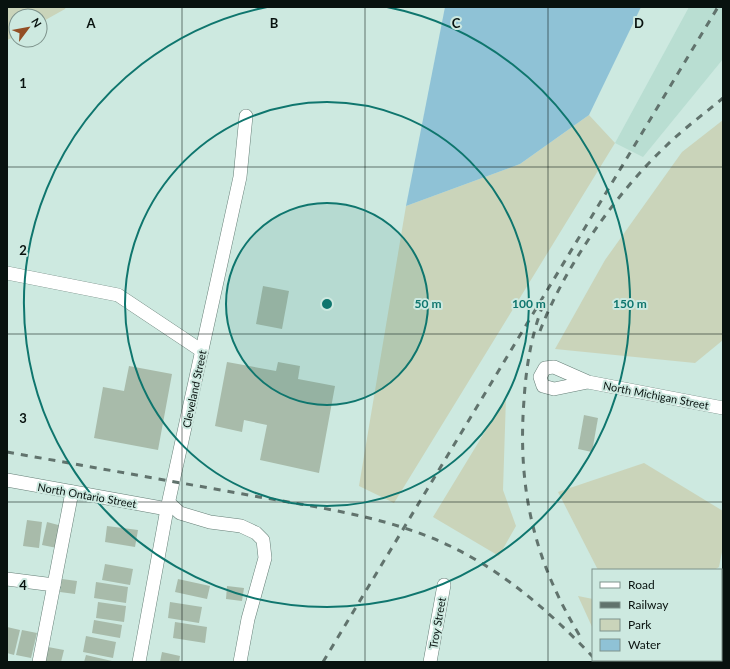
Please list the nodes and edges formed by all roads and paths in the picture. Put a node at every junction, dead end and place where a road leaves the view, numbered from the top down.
1 (246, 116) dead end
2 (7, 274) edge
3 (202, 352) junction
4 (588, 382) dead end
5 (723, 408) edge
6 (7, 480) edge
7 (72, 492) junction
8 (168, 506) junction
9 (7, 579) edge
10 (54, 585) junction
11 (444, 585) dead end
12 (39, 662) edge
13 (139, 662) edge
14 (240, 662) edge
15 (430, 662) edge

1 - 3 street, Cleveland Street
2 - 3 street
3 - 8 street, Cleveland Street
4 - 5 street, North Michigan Street
6 - 7 street, North Ontario Street
7 - 8 street, North Ontario Street
7 - 10 street
8 - 13 street, Cleveland Street
8 - 14 street
9 - 10 street
10 - 12 street
11 - 15 street, Troy Street

